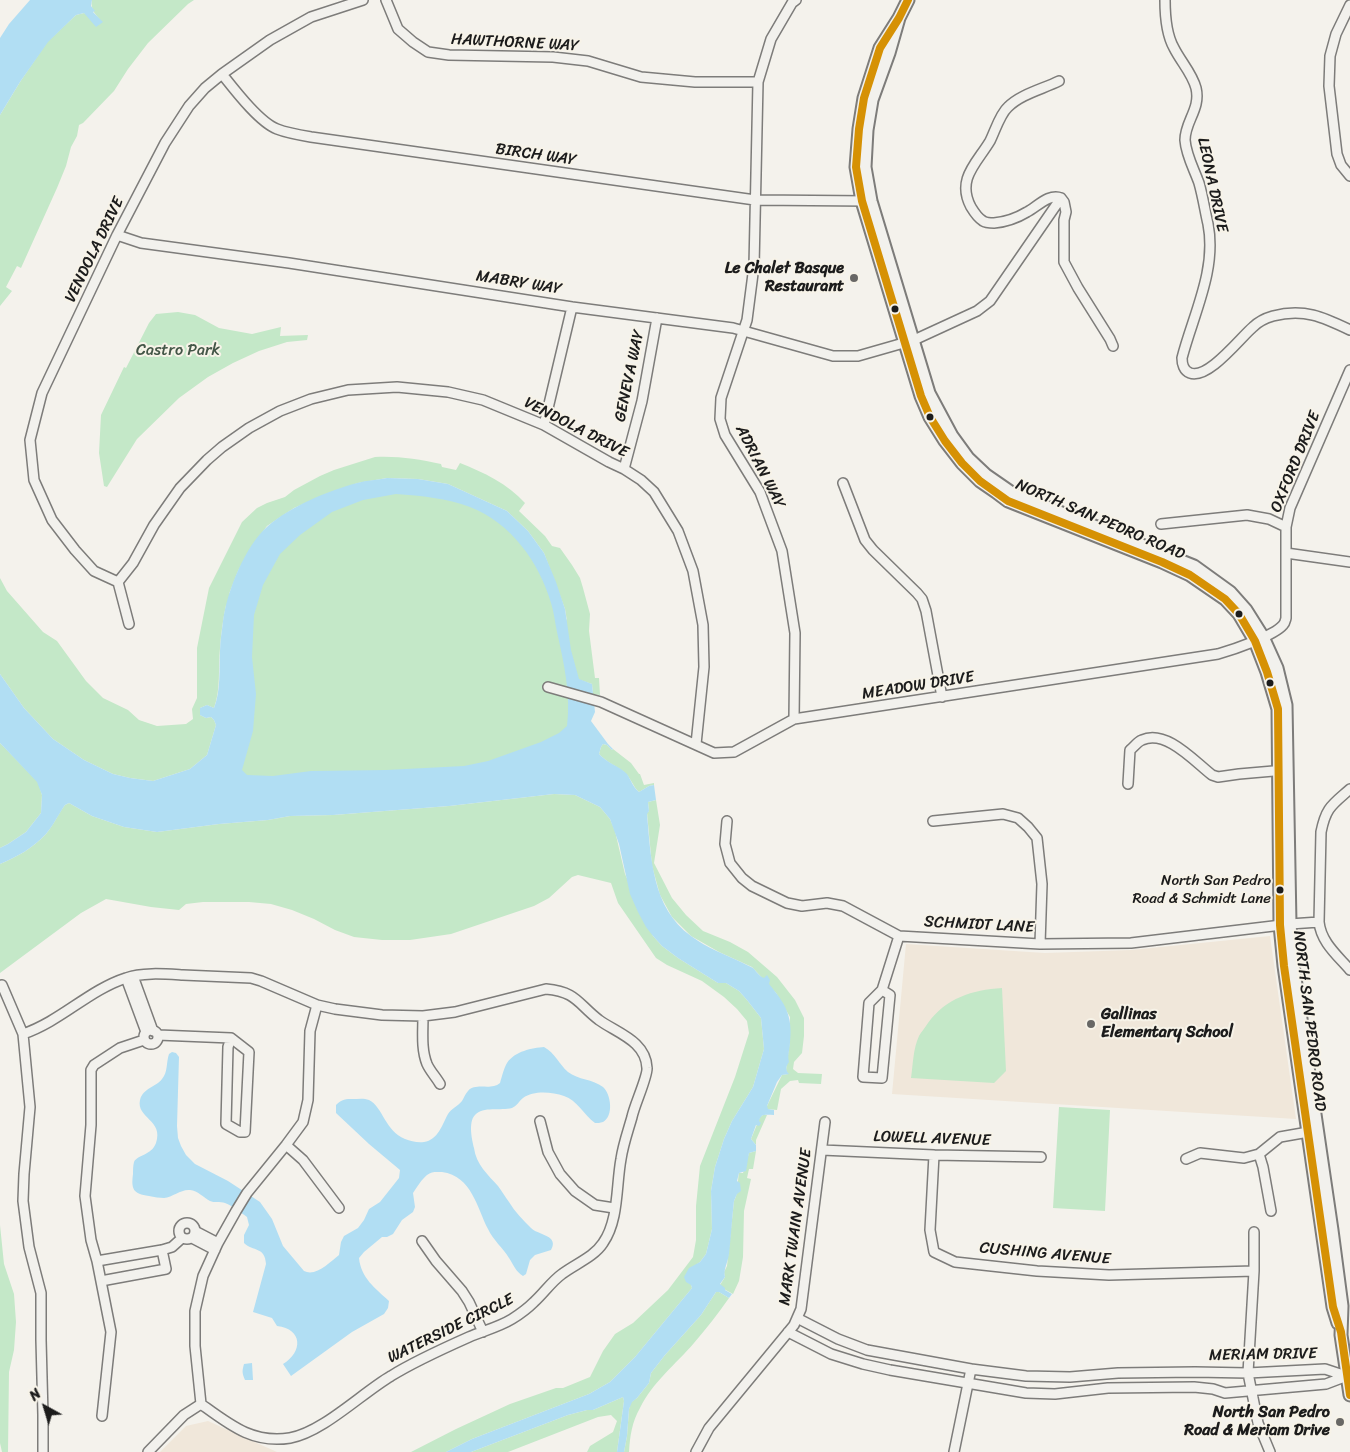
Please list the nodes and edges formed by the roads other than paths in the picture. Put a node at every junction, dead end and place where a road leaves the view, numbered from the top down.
1 (363, 0) edge
2 (386, 0) edge
3 (908, 0) edge
4 (1165, 0) edge
5 (792, 1) edge
6 (1350, 5) edge
7 (222, 74) junction
8 (758, 82) junction
9 (1059, 82) dead end
10 (1350, 176) edge
11 (1061, 198) junction
12 (755, 200) junction
13 (866, 201) junction
14 (117, 235) junction
15 (572, 307) junction
16 (657, 318) junction
17 (1350, 330) edge
18 (744, 331) junction
19 (909, 342) junction
20 (1112, 346) dead end
21 (1350, 370) edge
22 (544, 426) junction
23 (624, 469) junction
24 (843, 482) dead end
25 (1161, 524) dead end
26 (1286, 527) junction
27 (1286, 553) junction
28 (1350, 562) edge
29 (118, 582) junction
30 (129, 624) dead end
31 (1259, 639) junction
32 (548, 687) dead end
33 (942, 698) junction
34 (794, 719) junction
35 (696, 744) junction
36 (1283, 770) junction
37 (1128, 784) dead end
38 (1350, 789) edge
39 (727, 821) dead end
40 (933, 821) dead end
41 (1319, 922) junction
42 (1285, 924) junction
43 (899, 936) junction
44 (1040, 944) junction
45 (1350, 970) edge
46 (130, 977) junction
47 (2, 985) dead end
48 (882, 990) junction
49 (317, 1005) junction
50 (423, 1016) junction
51 (23, 1034) junction
52 (150, 1034) junction
53 (231, 1038) junction
54 (440, 1084) dead end
55 (540, 1121) dead end
56 (825, 1122) dead end
57 (1312, 1132) junction
58 (286, 1145) junction
59 (822, 1150) junction
60 (1259, 1154) junction
61 (934, 1155) junction
62 (1041, 1157) dead end
63 (1186, 1159) dead end
64 (339, 1208) dead end
65 (614, 1208) junction
66 (1271, 1211) dead end
67 (1254, 1232) dead end
68 (422, 1240) dead end
69 (216, 1246) junction
70 (162, 1250) junction
71 (97, 1261) junction
72 (1254, 1271) junction
73 (101, 1281) junction
74 (798, 1318) junction
75 (482, 1332) junction
76 (788, 1332) junction
77 (971, 1369) junction
78 (1248, 1373) junction
79 (1348, 1377) edge
80 (968, 1383) junction
81 (1253, 1391) junction
82 (1350, 1395) edge
83 (201, 1404) junction
84 (102, 1416) dead end
85 (43, 1452) edge
86 (148, 1452) edge
87 (696, 1452) edge
88 (954, 1452) edge
89 (1270, 1452) edge

1 - 7 street, VENDOLA DRIVE
2 - 8 street, HAWTHORNE WAY
3 - 13 street, NORTH SAN PEDRO ROAD
4 - 17 street, LEONA DRIVE
5 - 8 street, ADRIAN WAY
6 - 10 street
7 - 12 street, BIRCH WAY
7 - 14 street, VENDOLA DRIVE
8 - 12 street, ADRIAN WAY
9 - 11 street
11 - 19 street, MABRY WAY
11 - 20 street
12 - 13 street, BIRCH WAY
12 - 18 street, ADRIAN WAY
13 - 19 street, NORTH SAN PEDRO ROAD
14 - 15 street, MABRY WAY
14 - 29 street, VENDOLA DRIVE
15 - 16 street, MABRY WAY
15 - 22 street
16 - 18 street, MABRY WAY
16 - 23 street, GENEVA WAY
18 - 19 street, MABRY WAY
18 - 34 street, ADRIAN WAY
19 - 31 street, NORTH SAN PEDRO ROAD
21 - 26 street, OXFORD DRIVE
22 - 23 street, VENDOLA DRIVE
22 - 29 street, VENDOLA DRIVE
23 - 35 street, VENDOLA DRIVE
24 - 33 street
25 - 26 street, NORTH SAN PEDRO ROAD
26 - 27 street, OXFORD DRIVE
27 - 28 street
27 - 31 street, OXFORD DRIVE
29 - 30 street
31 - 33 street, MEADOW DRIVE
31 - 36 street, NORTH SAN PEDRO ROAD
32 - 35 street, MEADOW DRIVE
33 - 34 street, MEADOW DRIVE
34 - 35 street, MEADOW DRIVE
36 - 37 street
36 - 42 street, NORTH SAN PEDRO ROAD
38 - 41 street
39 - 43 street, SCHMIDT LANE
40 - 44 street
41 - 42 street, SCHMIDT LANE
41 - 45 street
42 - 44 street, SCHMIDT LANE
42 - 57 street, NORTH SAN PEDRO ROAD
43 - 44 street, SCHMIDT LANE
43 - 48 street
46 - 49 street, WATERSIDE CIRCLE
46 - 51 street, WATERSIDE CIRCLE
46 - 52 street
47 - 51 street
48 - 48 street
49 - 50 street, WATERSIDE CIRCLE
49 - 58 street
50 - 54 street
50 - 65 street, WATERSIDE CIRCLE
51 - 85 street
52 - 53 street
52 - 71 street
53 - 53 street
55 - 65 street
56 - 59 street, MARK TWAIN AVENUE
57 - 60 street
57 - 79 street, NORTH SAN PEDRO ROAD
58 - 64 street
58 - 69 street
59 - 61 street, LOWELL AVENUE
59 - 74 street, MARK TWAIN AVENUE
60 - 63 street
60 - 66 street
61 - 62 street, LOWELL AVENUE
61 - 72 street, CUSHING AVENUE
65 - 75 street, WATERSIDE CIRCLE
67 - 72 street
68 - 75 street
69 - 70 street
69 - 83 street
70 - 71 street
70 - 73 street
71 - 73 street
72 - 78 street
73 - 84 street
74 - 76 street, MARK TWAIN AVENUE
74 - 77 street, MERIAM DRIVE
75 - 83 street, WATERSIDE CIRCLE
76 - 80 street, MERIAM DRIVE
76 - 87 street, MARK TWAIN AVENUE
77 - 78 street, MERIAM DRIVE
77 - 80 street
78 - 79 street, MERIAM DRIVE
78 - 81 street
79 - 81 street, MERIAM DRIVE
79 - 82 street, NORTH SAN PEDRO ROAD
80 - 81 street, MERIAM DRIVE
80 - 88 street
81 - 89 street
83 - 86 street

